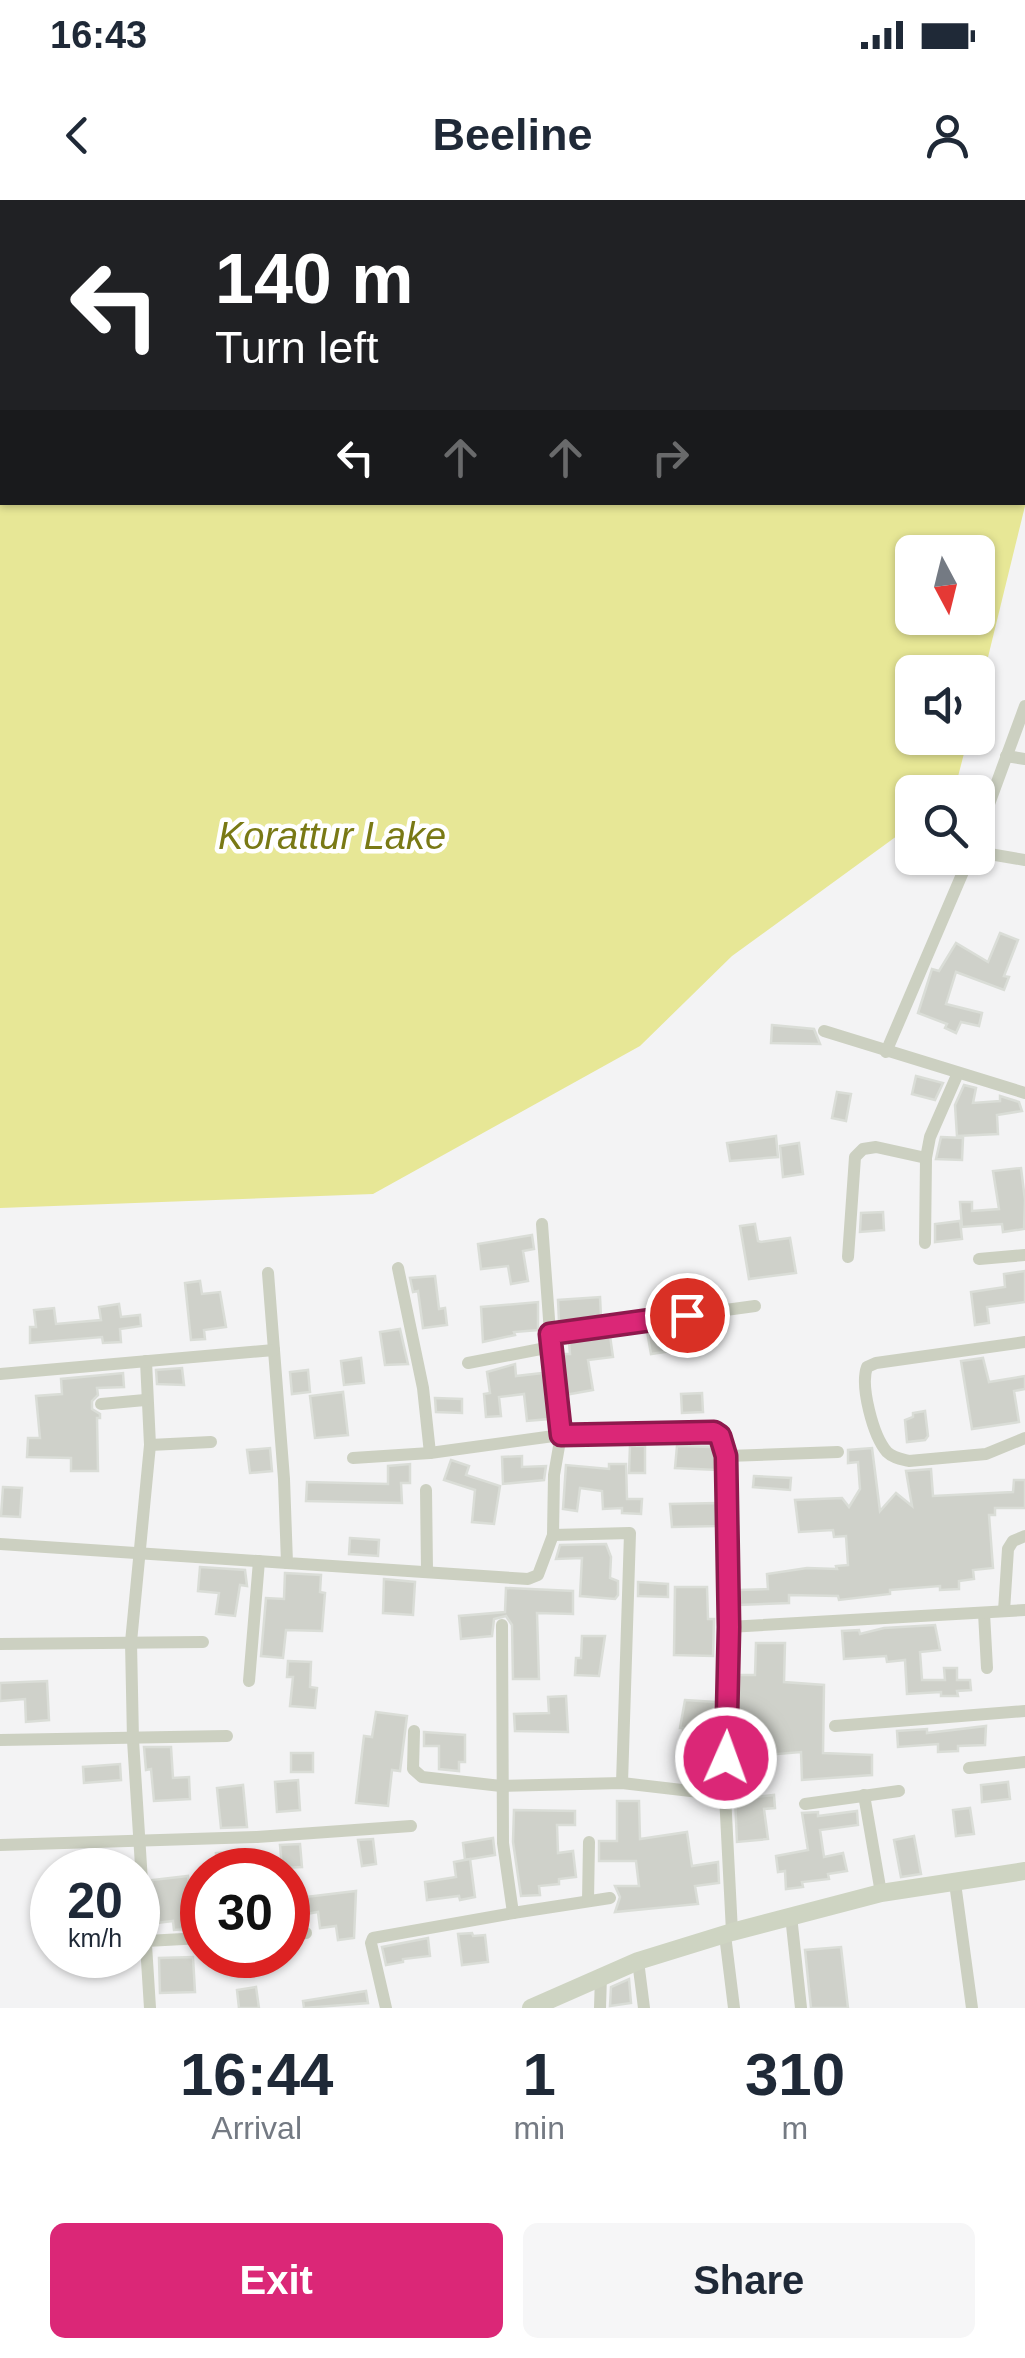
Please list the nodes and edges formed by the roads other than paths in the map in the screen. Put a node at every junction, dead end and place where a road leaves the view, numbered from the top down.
1 (1025, 706) edge
2 (1006, 756) junction
3 (1025, 758) edge
4 (995, 787) edge
5 (995, 855) edge
6 (1025, 860) edge
7 (961, 875) edge
8 (824, 1032) dead end
9 (886, 1052) junction
10 (958, 1073) junction
11 (1025, 1093) edge
12 (926, 1158) junction
13 (542, 1224) dead end
14 (925, 1243) dead end
15 (1025, 1256) edge
16 (848, 1258) dead end
17 (979, 1259) dead end
18 (398, 1268) dead end
19 (268, 1273) dead end
20 (755, 1306) dead end
21 (551, 1340) junction
22 (1025, 1342) edge
23 (274, 1350) junction
24 (146, 1361) junction
25 (468, 1363) dead end
26 (0, 1374) edge
27 (146, 1400) junction
28 (102, 1404) dead end
29 (561, 1435) junction
30 (1025, 1438) edge
31 (211, 1442) dead end
32 (150, 1445) junction
33 (838, 1452) dead end
34 (430, 1453) junction
35 (726, 1456) junction
36 (353, 1458) dead end
37 (426, 1490) dead end
38 (552, 1535) junction
39 (1025, 1536) edge
40 (0, 1544) edge
41 (140, 1552) junction
42 (259, 1562) junction
43 (286, 1564) junction
44 (428, 1570) junction
45 (1025, 1610) edge
46 (1004, 1611) junction
47 (984, 1613) junction
48 (502, 1625) dead end
49 (729, 1627) junction
50 (132, 1642) junction
51 (203, 1642) dead end
52 (0, 1644) edge
53 (987, 1668) dead end
54 (250, 1681) dead end
55 (1025, 1711) edge
56 (835, 1726) dead end
57 (414, 1731) dead end
58 (227, 1736) dead end
59 (0, 1740) edge
60 (134, 1740) junction
61 (1025, 1762) edge
62 (970, 1768) dead end
63 (622, 1783) junction
64 (501, 1786) junction
65 (899, 1791) dead end
66 (725, 1795) junction
67 (864, 1795) junction
68 (805, 1804) dead end
69 (412, 1826) dead end
70 (590, 1842) dead end
71 (140, 1843) junction
72 (0, 1846) edge
73 (140, 1848) edge
74 (1025, 1871) edge
75 (955, 1882) junction
76 (881, 1893) junction
77 (610, 1898) dead end
78 (588, 1901) junction
79 (513, 1913) junction
80 (791, 1916) junction
81 (728, 1934) junction
82 (638, 1961) junction
83 (601, 1976) junction
84 (148, 1978) edge
85 (150, 2008) edge
86 (386, 2008) edge
87 (530, 2008) edge
88 (600, 2008) edge
89 (644, 2008) edge
90 (734, 2008) edge
91 (801, 2008) edge
92 (972, 2008) edge

1 - 2 street
2 - 3 street
2 - 4 street
5 - 6 street
7 - 9 street
8 - 9 street
9 - 10 street
10 - 11 street
10 - 12 street
12 - 14 street
12 - 16 street
13 - 21 street
15 - 17 street
18 - 34 street
19 - 23 street
20 - 21 street
21 - 25 street
21 - 29 street
22 - 30 street
23 - 24 street
23 - 43 street
24 - 26 street
24 - 27 street
27 - 28 street
27 - 32 street
29 - 34 street
29 - 35 street
29 - 38 street
31 - 32 street
32 - 41 street
33 - 35 street
34 - 36 street
35 - 49 street
37 - 44 street
38 - 44 street
38 - 63 street
39 - 46 street
40 - 41 street
41 - 42 street
41 - 50 street
42 - 43 street
42 - 54 street
43 - 44 street
45 - 46 street
46 - 47 street
47 - 49 street
47 - 53 street
48 - 64 street
49 - 66 street
50 - 51 street
50 - 52 street
50 - 60 street
55 - 56 street
57 - 64 street
58 - 60 street
59 - 60 street
60 - 71 street
61 - 62 street
63 - 64 street
63 - 66 street
64 - 79 street
65 - 67 street
66 - 81 street
67 - 68 street
67 - 76 street
69 - 71 street
70 - 78 street
71 - 72 street
71 - 73 street
74 - 75 main road
75 - 76 main road
75 - 92 street
76 - 80 main road
77 - 78 street
78 - 79 street
79 - 86 street
80 - 81 main road
80 - 91 street
81 - 82 main road
81 - 90 street
82 - 83 main road
82 - 89 street
83 - 87 main road
83 - 88 street
84 - 85 street

